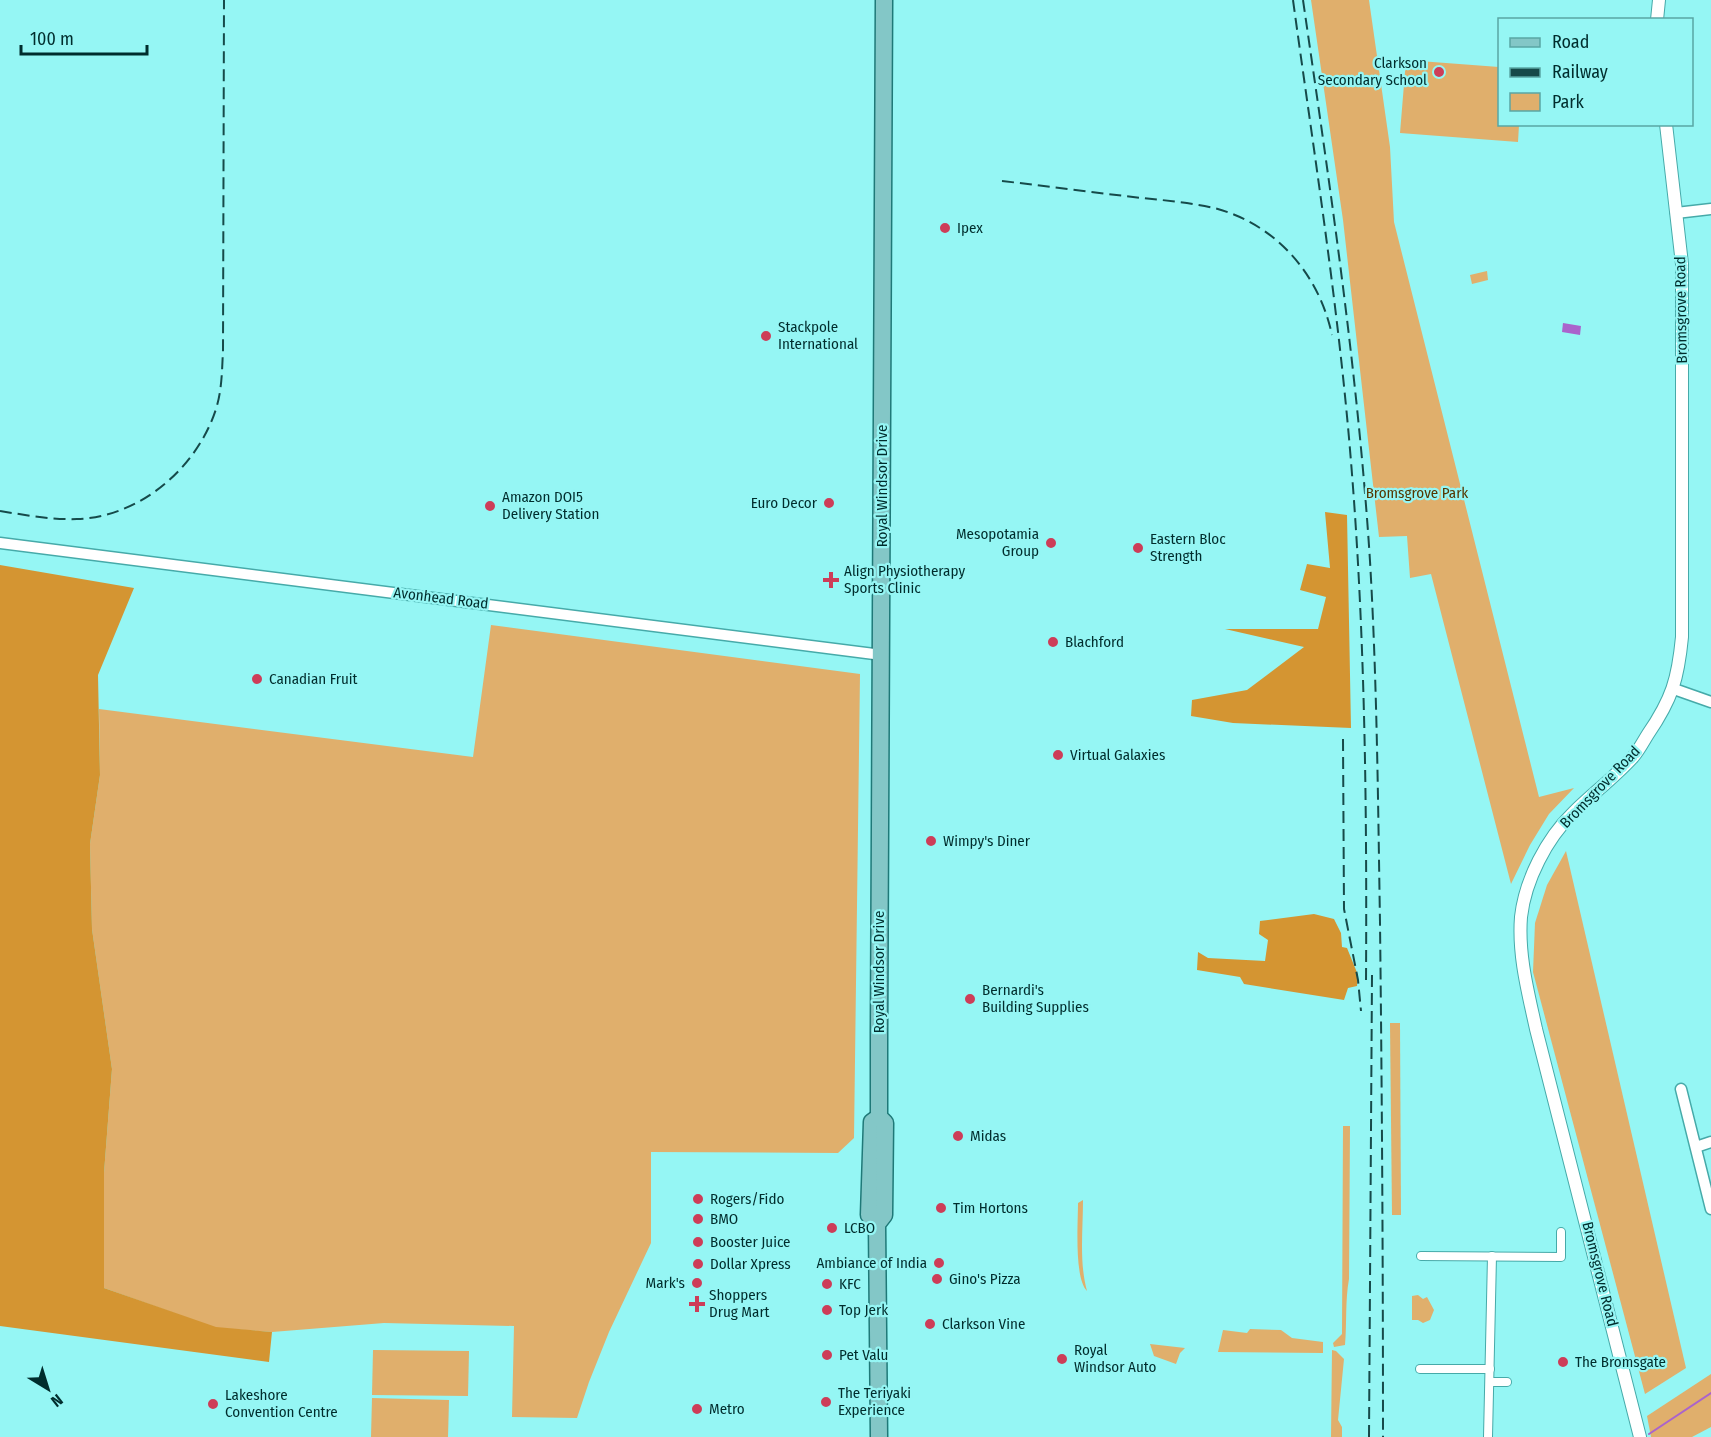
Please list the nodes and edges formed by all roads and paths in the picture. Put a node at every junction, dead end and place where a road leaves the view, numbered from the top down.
1 (885, 0) edge
2 (1659, 0) edge
3 (1657, 18) edge
4 (1666, 126) edge
5 (1711, 209) edge
6 (1676, 213) junction
7 (0, 543) edge
8 (882, 654) junction
9 (1674, 689) junction
10 (1711, 702) edge
11 (1681, 1089) dead end
12 (1711, 1142) edge
13 (1696, 1148) junction
14 (1711, 1209) edge
15 (1561, 1232) dead end
16 (1420, 1256) dead end
17 (1492, 1256) junction
18 (1420, 1369) dead end
19 (1490, 1369) junction
20 (1490, 1382) junction
21 (1507, 1382) dead end
22 (1639, 1431) edge
23 (879, 1437) edge
24 (1488, 1437) edge

1 - 8 main road, Royal Windsor Drive
2 - 3 street
4 - 6 street, Bromsgrove Road
5 - 6 street
6 - 9 street, Bromsgrove Road
7 - 8 street, Avonhead Road
8 - 23 main road, Royal Windsor Drive
9 - 10 street
9 - 22 street, Bromsgrove Road
11 - 13 street
12 - 13 street
13 - 14 street
15 - 17 street
16 - 17 street
17 - 19 street
18 - 19 street
19 - 20 street
20 - 21 street
20 - 24 street

